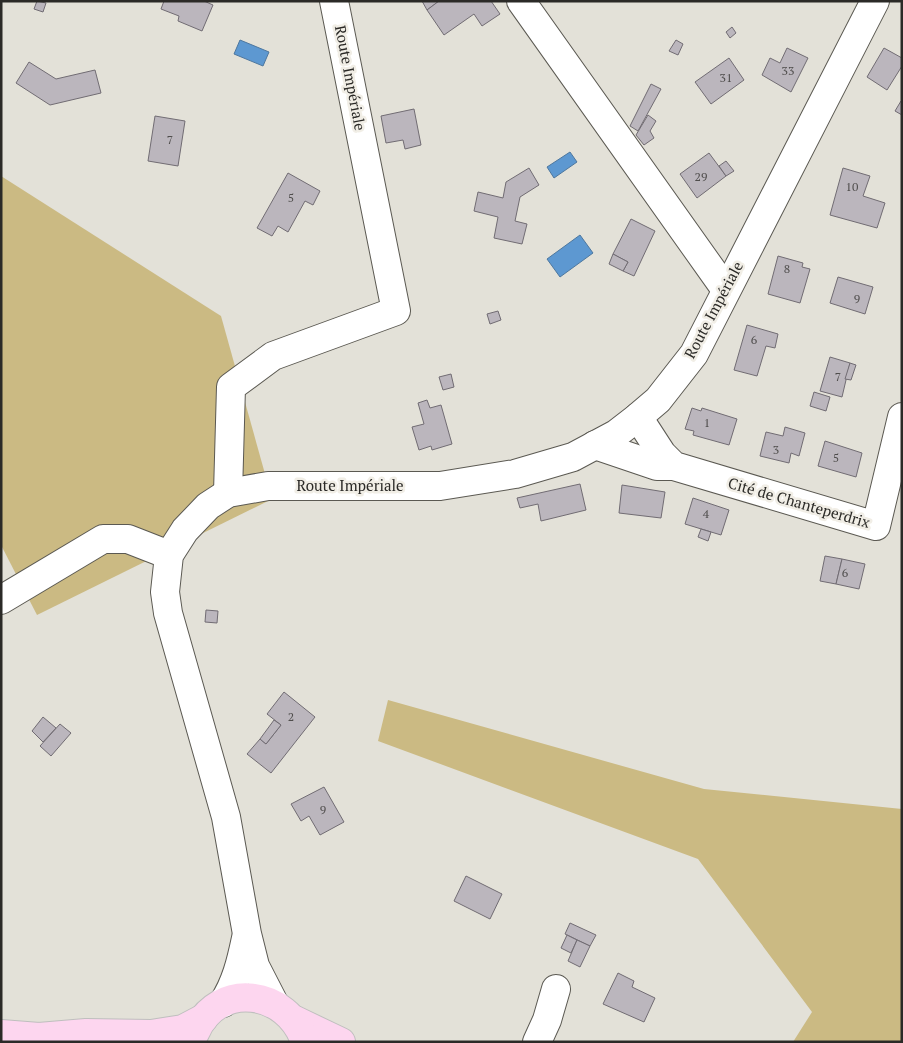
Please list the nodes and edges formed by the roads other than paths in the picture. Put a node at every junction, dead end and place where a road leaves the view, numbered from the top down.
1 (334, 1) edge
2 (521, 1) edge
3 (875, 1) edge
4 (726, 290) junction
5 (902, 416) edge
6 (638, 417) junction
7 (595, 445) junction
8 (674, 466) junction
9 (228, 493) junction
10 (169, 555) junction
11 (1, 600) edge
12 (247, 934) junction
13 (556, 989) dead end
14 (274, 1003) junction
15 (206, 1021) edge
16 (300, 1031) edge
17 (1, 1034) edge
18 (47, 1040) edge
19 (341, 1042) edge
20 (537, 1042) edge

1 - 9 street, Route Impériale
2 - 4 street
3 - 4 street, Route Impériale
4 - 6 street, Route Impériale
5 - 8 street, Cité de Chanteperdrix
6 - 7 street, Route Impériale
6 - 8 street
7 - 8 street
7 - 9 street, Route Impériale
9 - 10 street, Route Impériale
10 - 11 street
10 - 12 street, Route Impériale
12 - 14 street, Route Impériale
12 - 15 street, Route Impériale
13 - 20 street
14 - 15 main road
14 - 16 main road
15 - 18 main road
16 - 19 main road
17 - 18 main road

